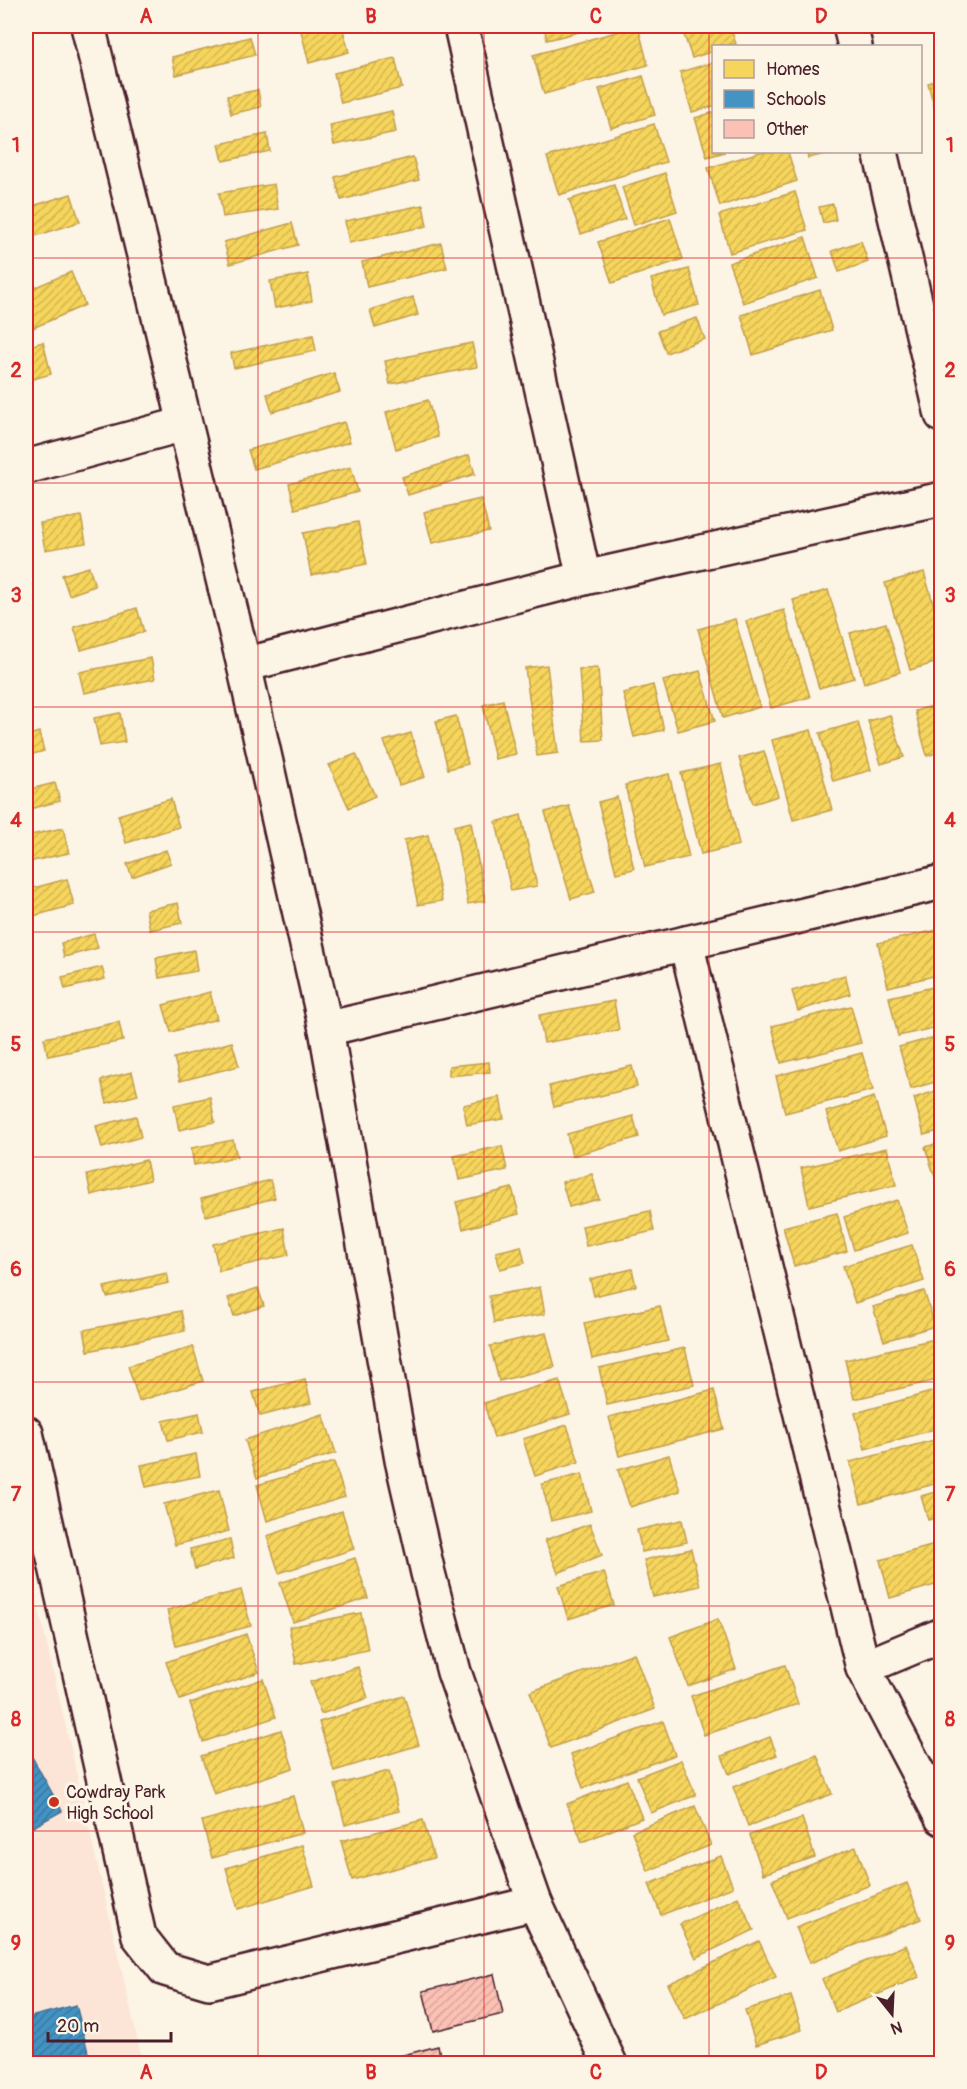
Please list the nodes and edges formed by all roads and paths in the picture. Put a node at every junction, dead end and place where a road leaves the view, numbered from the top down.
1 (88, 26) edge
2 (461, 26) edge
3 (850, 26) edge
4 (855, 45) edge
5 (880, 153) edge
6 (942, 415) edge
7 (184, 424) junction
8 (26, 467) edge
9 (942, 499) edge
10 (584, 578) junction
11 (244, 665) junction
12 (942, 882) edge
13 (686, 943) junction
14 (326, 1029) junction
15 (26, 1433) edge
16 (942, 1635) edge
17 (863, 1668) junction
18 (942, 1818) edge
19 (535, 1903) junction
20 (610, 2064) edge

1 - 7 street
2 - 10 street
3 - 4 street
5 - 6 street
7 - 8 street
7 - 11 street
9 - 10 street
10 - 11 street
11 - 14 street
12 - 13 street
13 - 14 street
13 - 17 street
14 - 19 street
15 - 19 street
16 - 17 street
17 - 18 street
19 - 20 street

